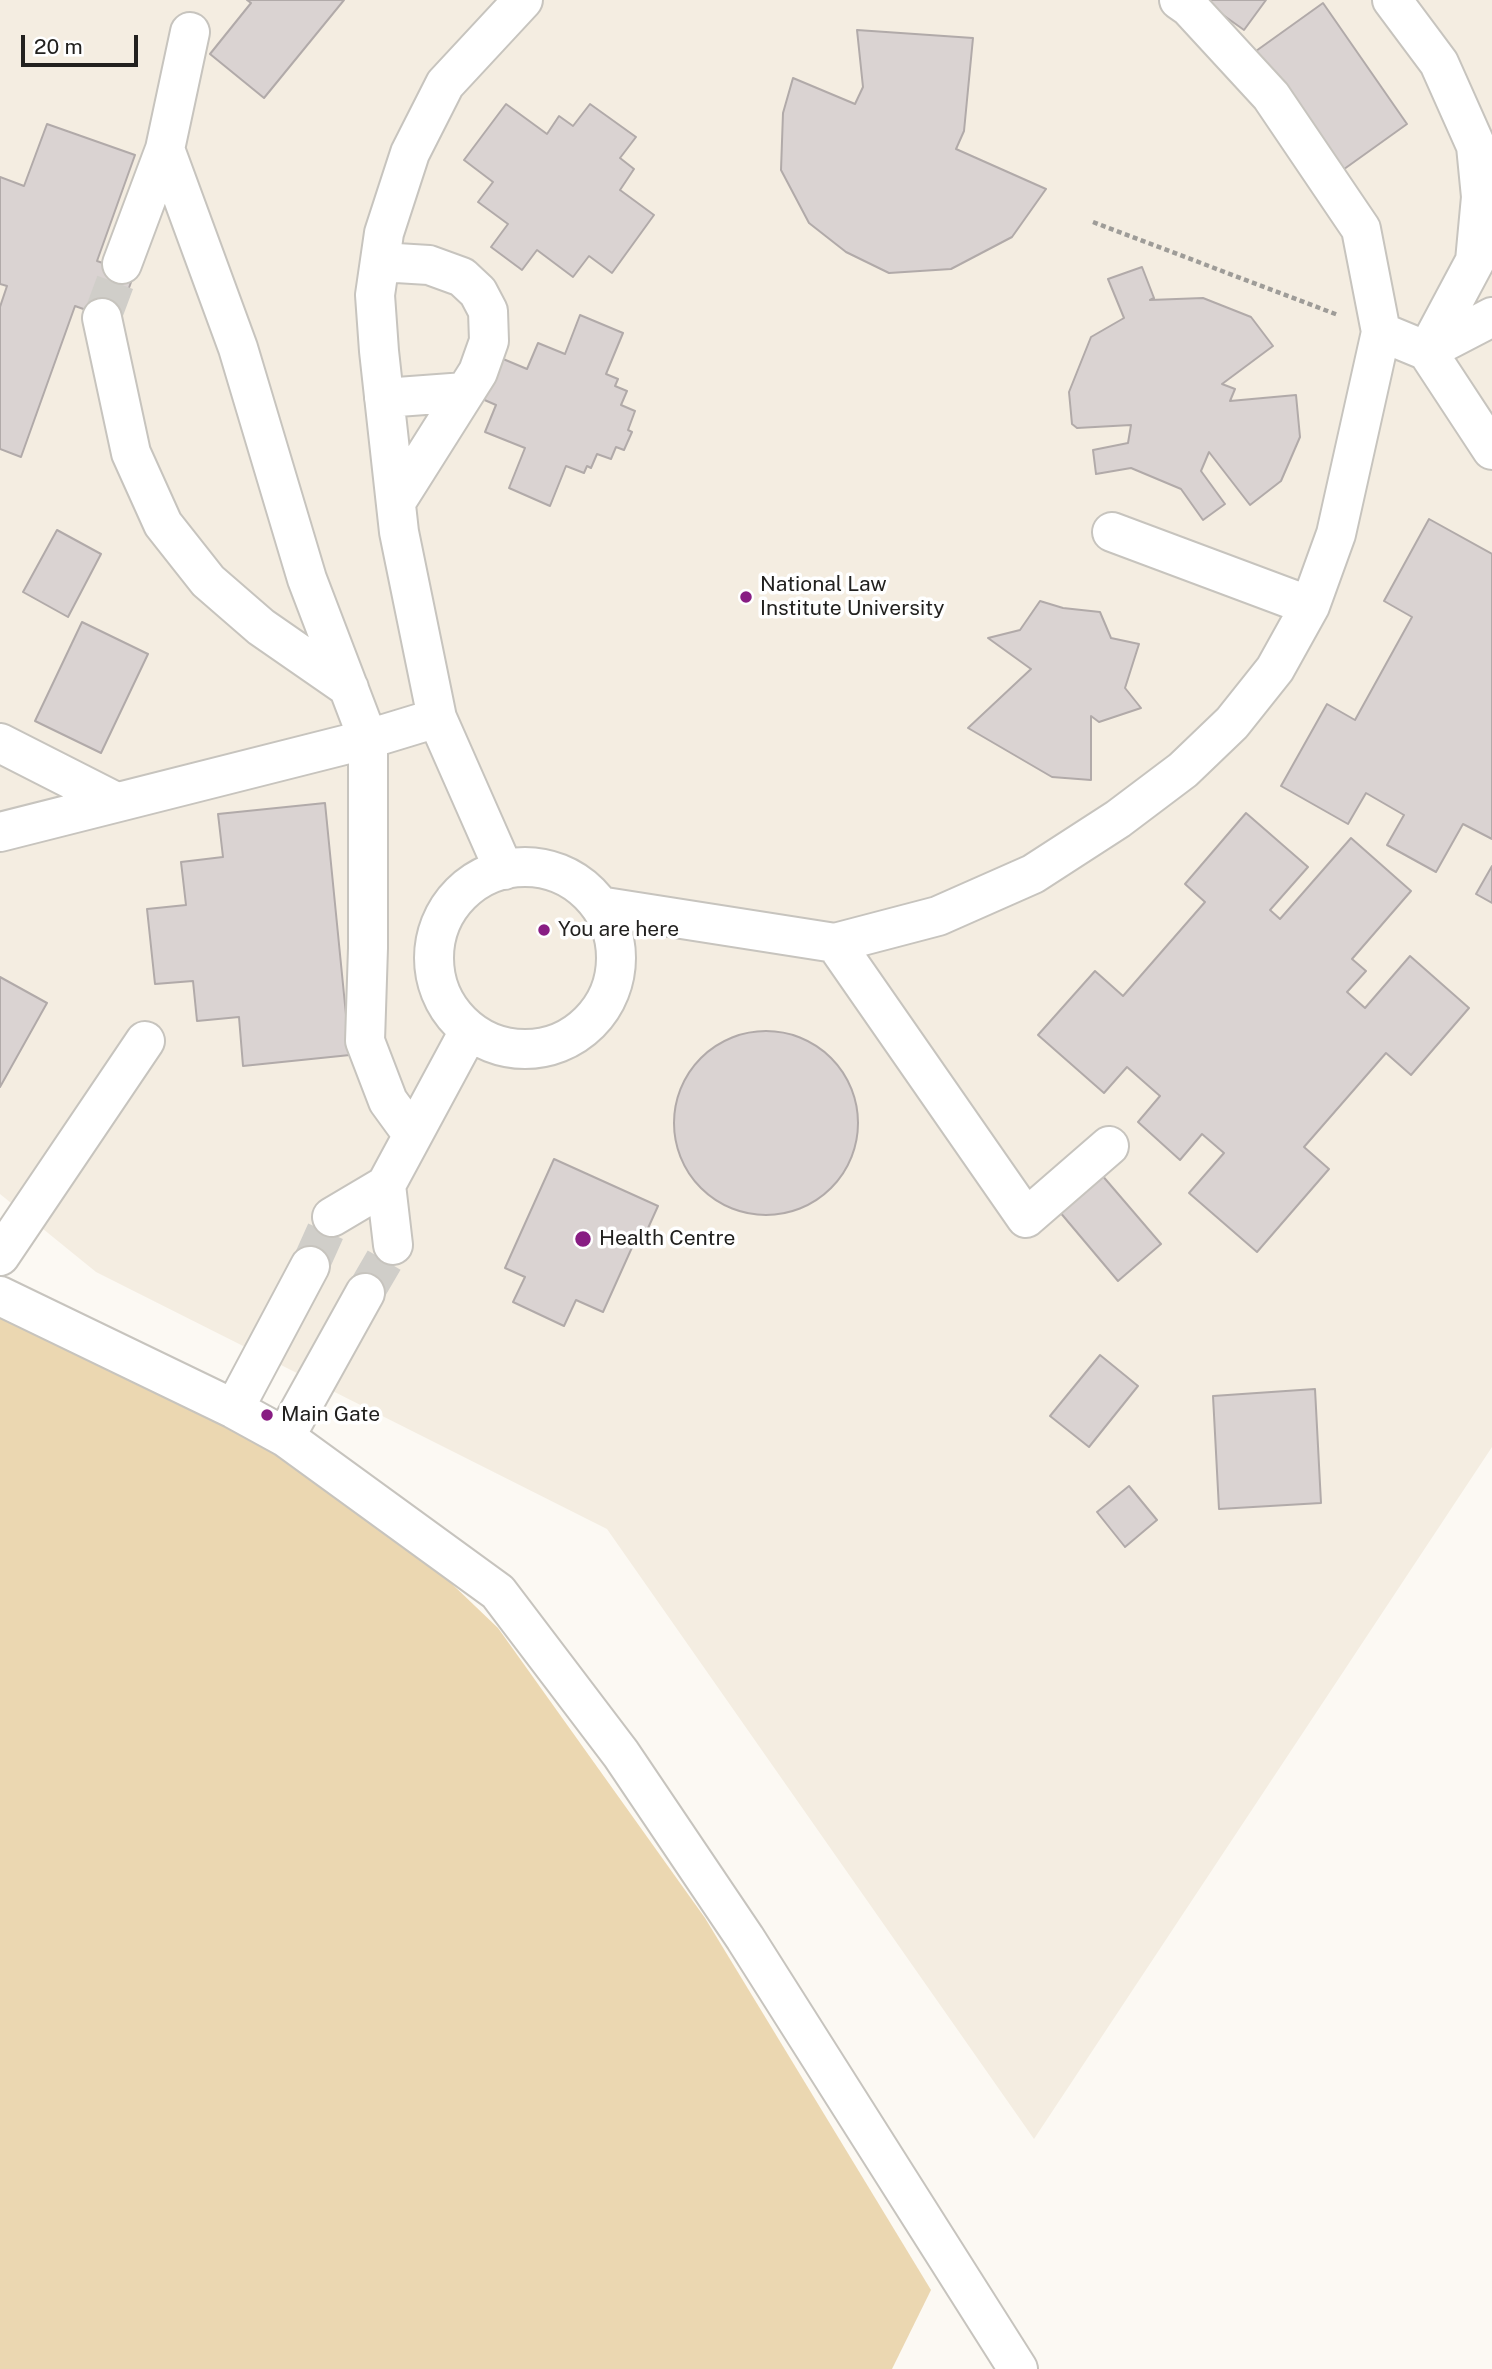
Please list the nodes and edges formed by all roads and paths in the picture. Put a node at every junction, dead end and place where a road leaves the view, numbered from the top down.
1 (523, 0) edge
2 (1179, 0) edge
3 (1392, 0) edge
4 (190, 32) dead end
5 (165, 149) junction
6 (1093, 222) dead end
7 (380, 262) junction
8 (122, 264) tunnel mouth
9 (102, 317) tunnel mouth
10 (1492, 317) edge
11 (1381, 332) junction
12 (1427, 351) junction
13 (465, 392) junction
14 (384, 398) junction
15 (1492, 450) edge
16 (396, 502) junction
17 (1112, 532) dead end
18 (1310, 606) junction
19 (349, 688) junction
20 (437, 718) junction
21 (368, 739) junction
22 (0, 743) edge
23 (116, 802) junction
24 (0, 832) edge
25 (504, 870) junction
26 (605, 907) junction
27 (835, 943) junction
28 (469, 1031) junction
29 (145, 1041) dead end
30 (412, 1134) junction
31 (1108, 1146) dead end
32 (386, 1185) junction
33 (332, 1217) tunnel mouth
34 (393, 1245) tunnel mouth
35 (0, 1256) edge
36 (310, 1266) tunnel mouth
37 (365, 1293) tunnel mouth
38 (0, 1296) edge
39 (234, 1409) junction
40 (285, 1437) junction
41 (1018, 2369) edge

1 - 7 street
2 - 11 street
3 - 12 street
4 - 5 street
5 - 8 street
5 - 19 street
6 - 11 path
7 - 13 street
7 - 14 street
9 - 19 street
10 - 12 street
11 - 12 street
11 - 18 street
12 - 15 street
13 - 14 street
13 - 16 street
14 - 16 street
16 - 20 street
17 - 18 street
18 - 27 street
19 - 21 street
20 - 21 street
20 - 25 street
21 - 23 street
21 - 30 street
22 - 23 street
23 - 24 street
25 - 26 street
25 - 28 street
26 - 27 street
26 - 28 street
27 - 31 street
28 - 30 street
29 - 35 street
30 - 32 street
32 - 33 street
32 - 34 street
36 - 39 street
37 - 40 street
38 - 39 street
39 - 40 street
40 - 41 street

